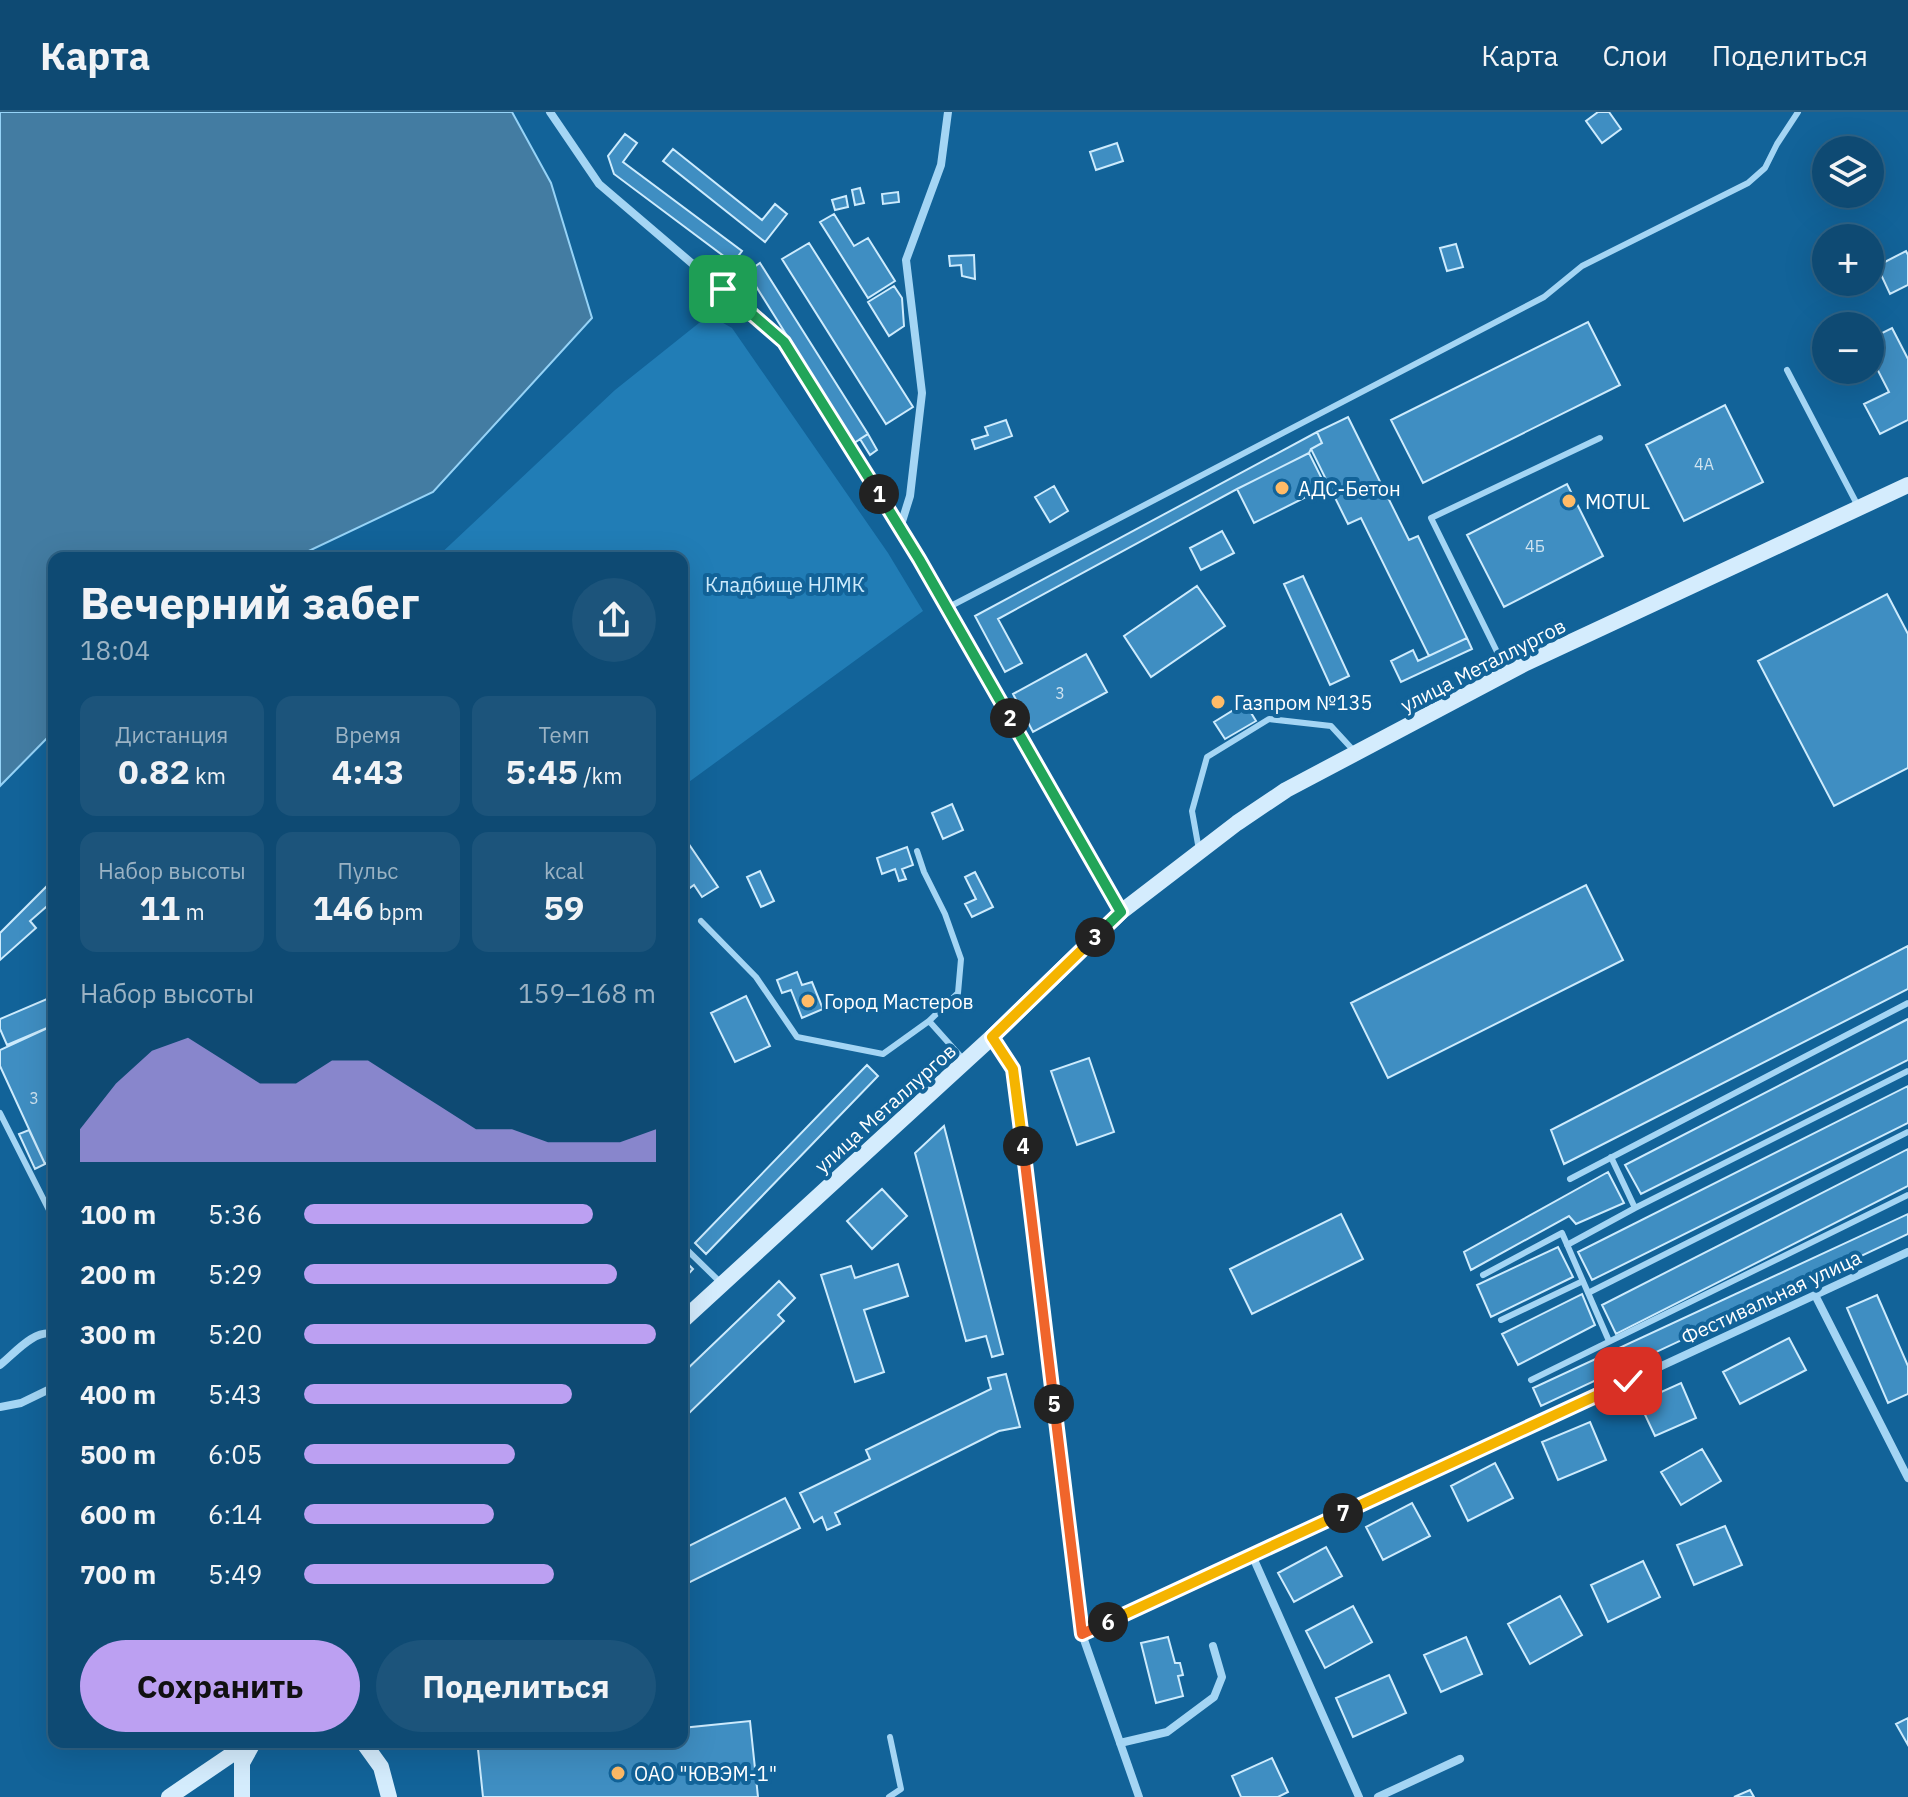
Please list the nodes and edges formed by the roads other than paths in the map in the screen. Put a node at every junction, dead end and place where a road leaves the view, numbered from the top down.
1 (550, 112) edge
2 (948, 112) edge
3 (1798, 112) edge
4 (1787, 370) dead end
5 (1600, 438) dead end
6 (1908, 485) edge
7 (1859, 508) junction
8 (900, 528) junction
9 (947, 608) junction
10 (1507, 673) junction
11 (1357, 753) junction
12 (917, 851) dead end
13 (1199, 852) junction
14 (1121, 912) junction
15 (701, 921) dead end
16 (1908, 1003) edge
17 (929, 1021) junction
18 (992, 1037) junction
19 (965, 1062) junction
20 (1908, 1071) edge
21 (0, 1113) edge
22 (1908, 1132) edge
23 (1611, 1157) junction
24 (1570, 1179) dead end
25 (1908, 1195) edge
26 (48, 1208) edge
27 (1635, 1208) junction
28 (1567, 1245) junction
29 (688, 1251) edge
30 (1908, 1252) edge
31 (1483, 1275) dead end
32 (1583, 1281) junction
33 (722, 1284) junction
34 (1588, 1293) junction
35 (1815, 1295) junction
36 (688, 1315) edge
37 (1501, 1320) dead end
38 (48, 1333) edge
39 (1609, 1341) junction
40 (0, 1365) edge
41 (1531, 1380) dead end
42 (48, 1390) edge
43 (0, 1407) edge
44 (1908, 1478) edge
45 (1252, 1555) junction
46 (1082, 1634) junction
47 (1213, 1646) dead end
48 (890, 1737) dead end
49 (1120, 1743) junction
50 (243, 1748) edge
51 (249, 1748) edge
52 (367, 1748) edge
53 (376, 1748) edge
54 (1460, 1759) dead end
55 (381, 1767) junction
56 (386, 1793) edge
57 (169, 1797) edge
58 (242, 1797) edge
59 (889, 1797) edge
60 (1139, 1797) edge
61 (1359, 1797) edge
62 (1378, 1797) edge

1 - 8 street
2 - 8 street
3 - 9 lane
4 - 7 lane
5 - 10 lane
6 - 7 main road, улица Металлургов
7 - 10 main road, улица Металлургов
8 - 9 street
9 - 14 street
10 - 11 main road, улица Металлургов
11 - 13 main road, улица Металлургов
11 - 13 lane
12 - 17 lane
13 - 14 main road, улица Металлургов
14 - 18 main road, улица Металлургов
15 - 17 lane
16 - 23 lane
17 - 19 lane
18 - 19 main road, улица Металлургов
18 - 46 street
19 - 33 main road, улица Металлургов
20 - 27 lane
21 - 26 lane
22 - 34 lane
23 - 24 lane
23 - 27 lane
25 - 39 lane
27 - 28 lane
28 - 31 lane
28 - 32 lane
29 - 33 lane
30 - 35 street, Фестивальная улица
32 - 34 lane
32 - 37 lane
33 - 36 main road, улица Металлургов
34 - 39 lane
35 - 44 street
35 - 45 street, Фестивальная улица
38 - 40 street
39 - 41 lane
42 - 43 street
45 - 46 street, Фестивальная улица
45 - 61 street
46 - 49 street
47 - 49 street
48 - 59 lane
49 - 60 street
50 - 57 main road
51 - 58 main road
52 - 55 main road
53 - 55 main road
54 - 62 street
55 - 56 main road

